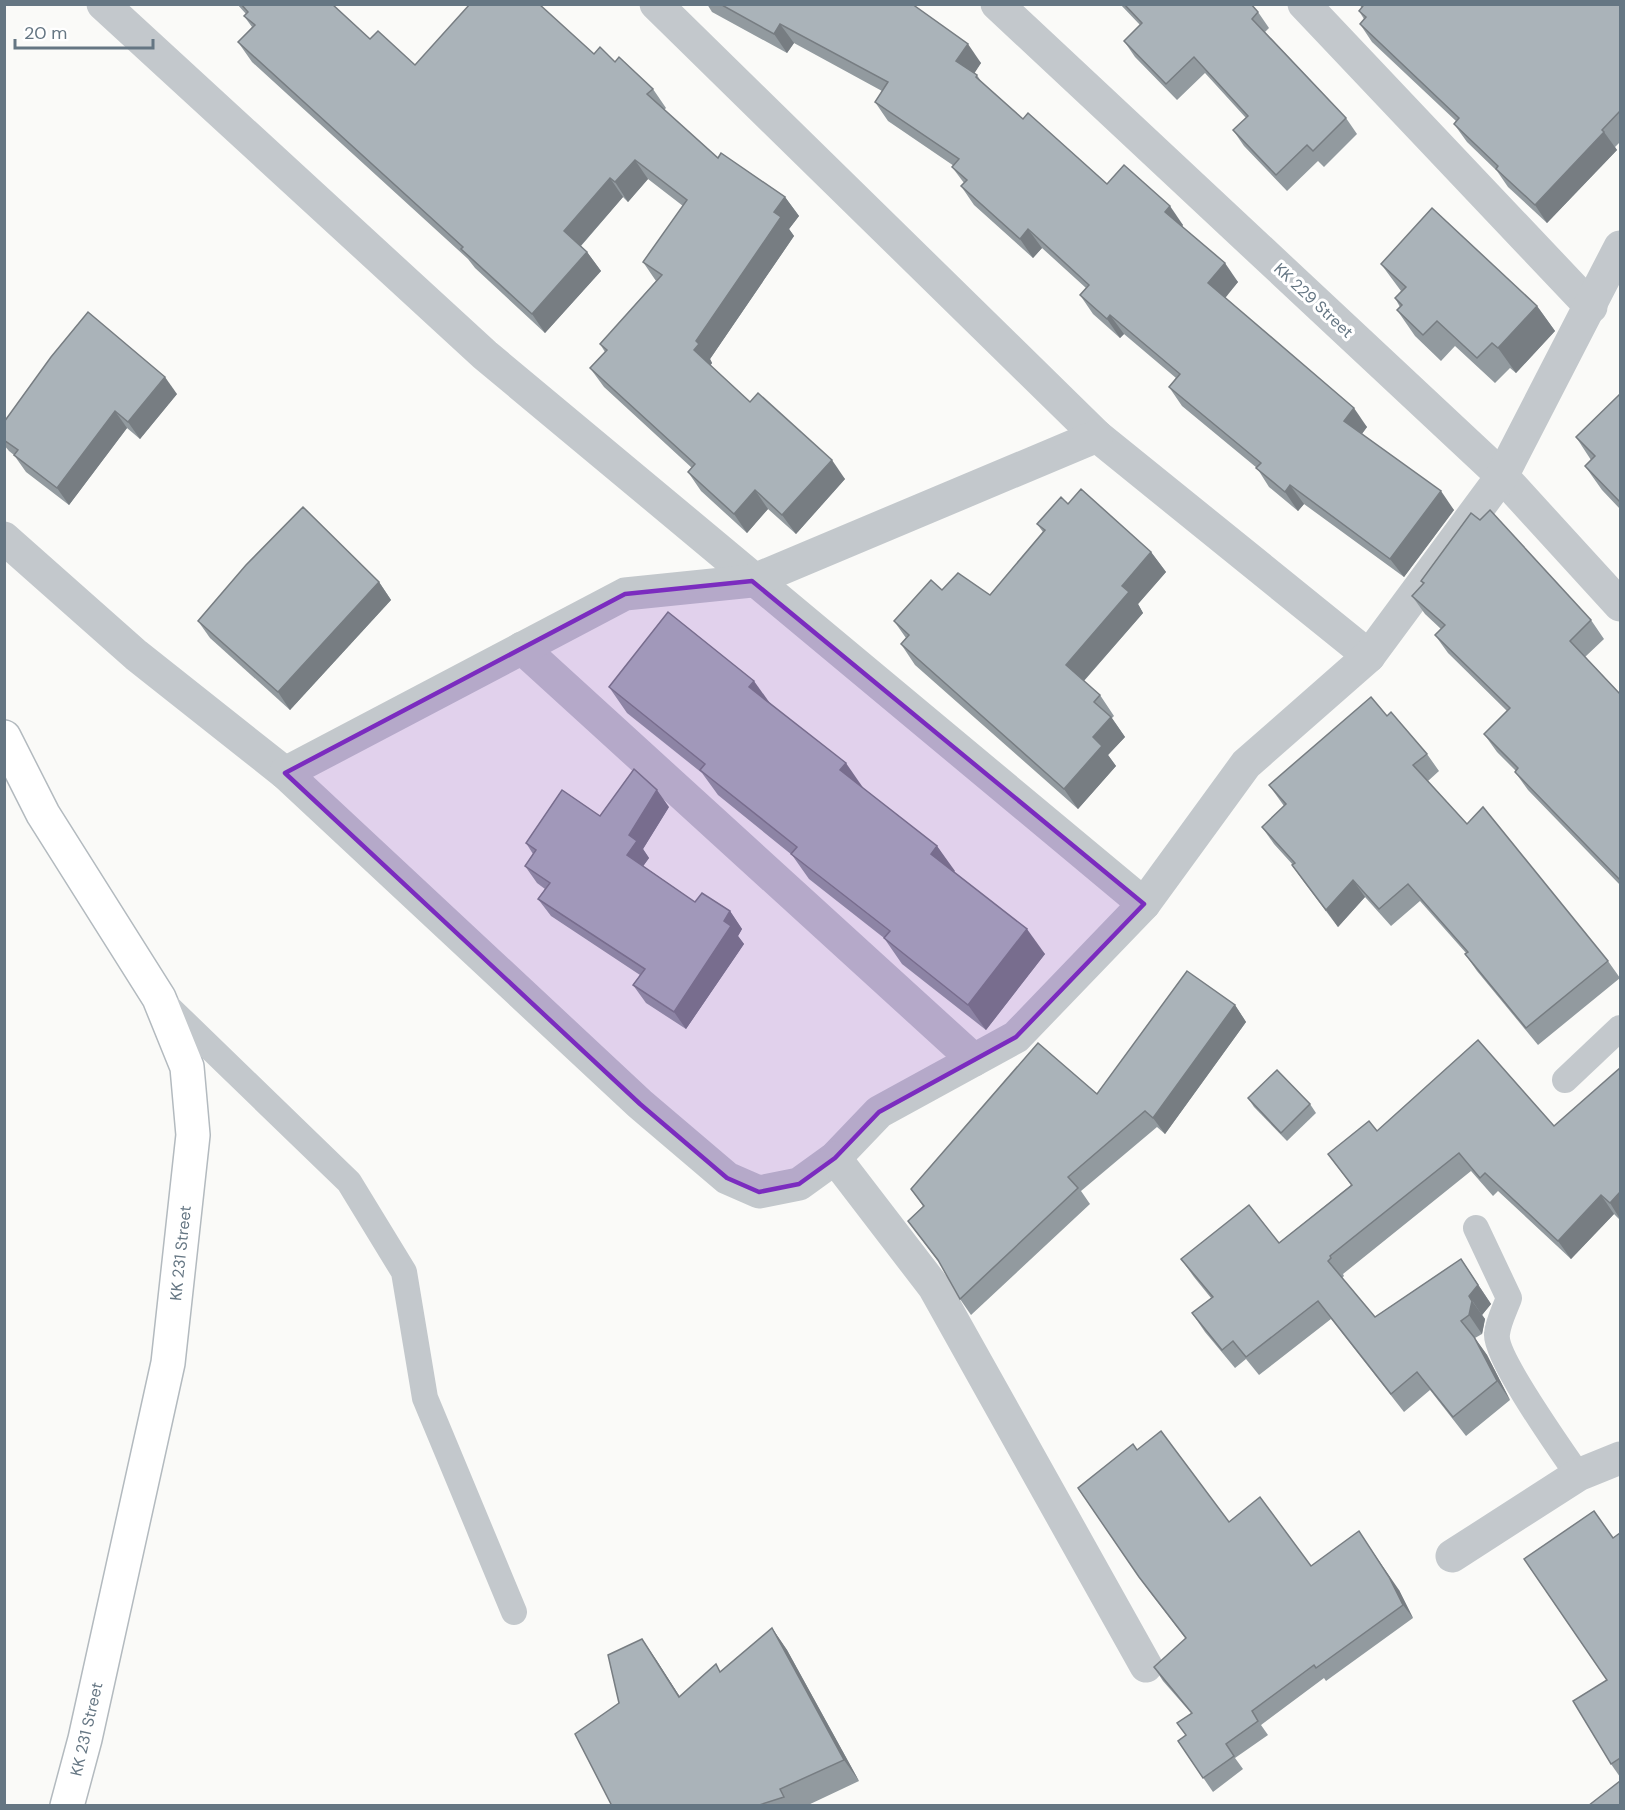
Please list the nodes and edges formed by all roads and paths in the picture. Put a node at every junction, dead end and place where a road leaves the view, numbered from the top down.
1 (103, 4) edge
2 (656, 4) edge
3 (997, 4) edge
4 (1304, 4) edge
5 (1620, 247) edge
6 (1591, 307) junction
7 (1097, 436) junction
8 (1502, 476) junction
9 (4, 538) edge
10 (753, 581) junction
11 (1620, 605) edge
12 (522, 648) junction
13 (1369, 656) junction
14 (4, 737) edge
15 (285, 773) junction
16 (1144, 904) junction
17 (159, 998) junction
18 (1620, 1028) edge
19 (974, 1060) junction
20 (1565, 1080) dead end
21 (836, 1158) junction
22 (1476, 1228) dead end
23 (1620, 1458) edge
24 (1578, 1475) junction
25 (1452, 1556) dead end
26 (514, 1612) dead end
27 (1146, 1666) dead end
28 (67, 1806) edge

1 - 10 street
2 - 7 street
3 - 8 street, KK 229 Street
4 - 6 street
5 - 6 street
6 - 8 street
7 - 10 street
7 - 13 street
8 - 11 street, KK 229 Street
8 - 13 street
9 - 15 street
10 - 12 street
10 - 16 street
12 - 15 street
12 - 19 street
13 - 16 street
14 - 17 main road, KK 231 Street
15 - 21 street
16 - 19 street
17 - 26 lane
17 - 28 main road, KK 231 Street
18 - 20 lane
19 - 21 street
21 - 27 street
22 - 24 lane
23 - 24 street
24 - 25 street

